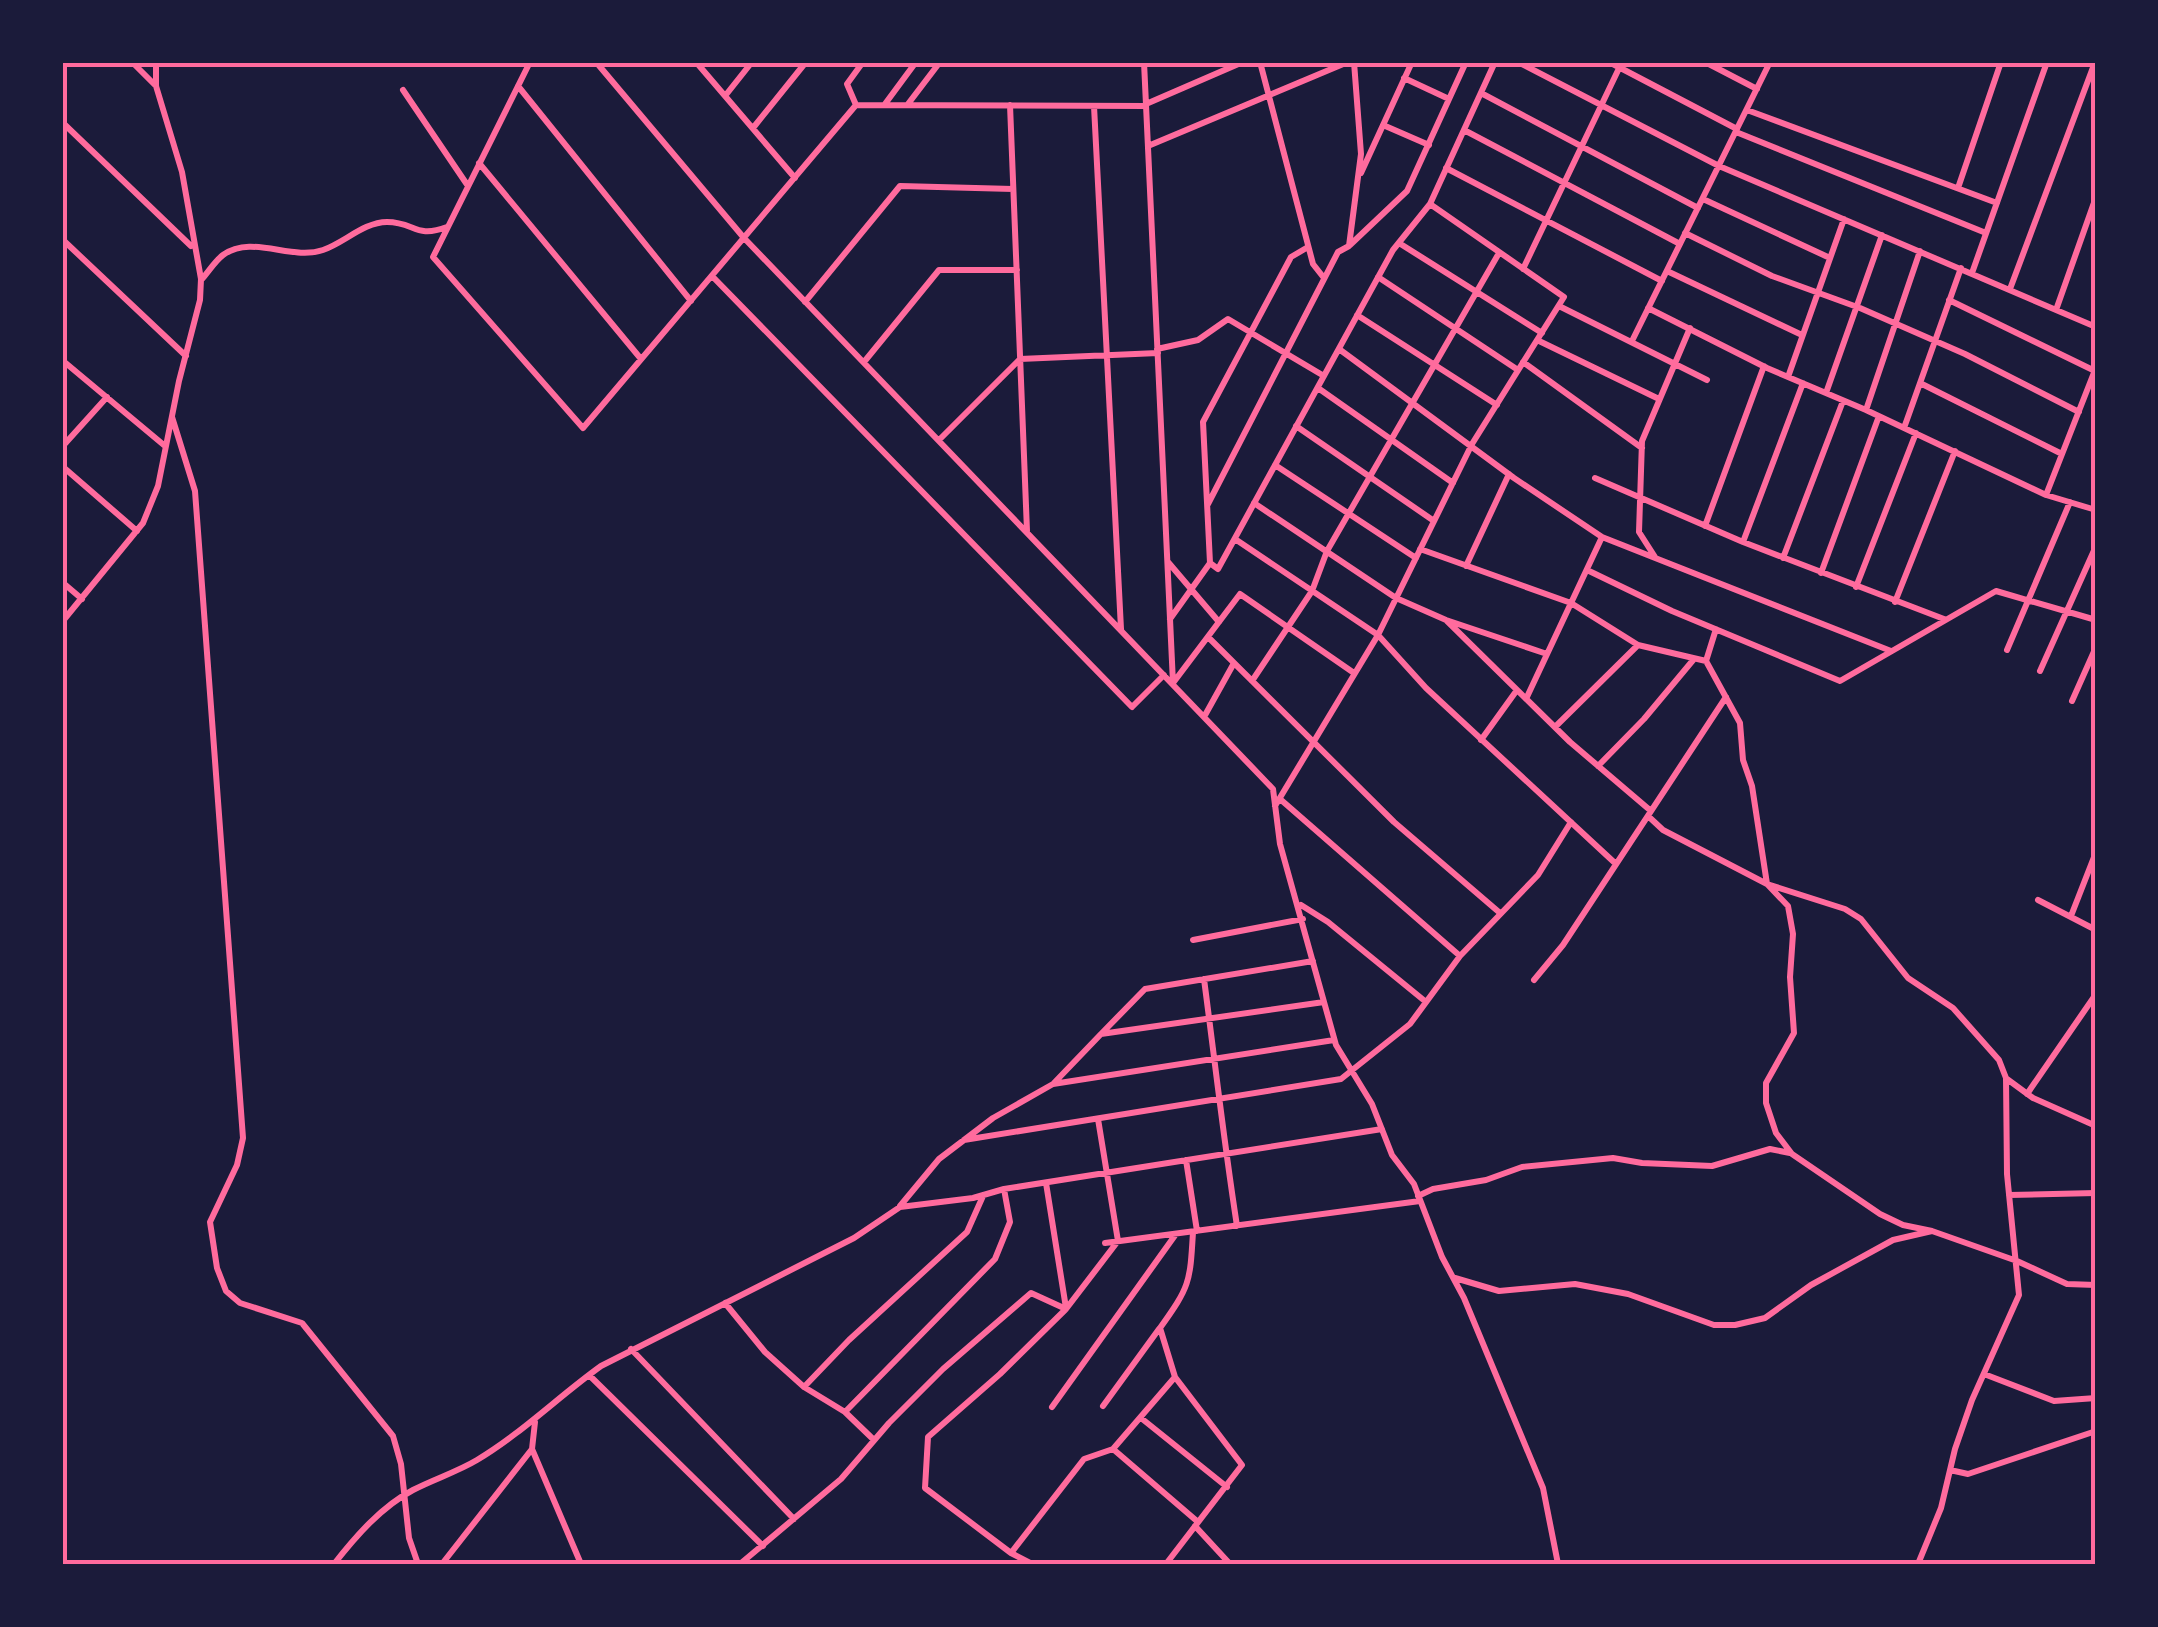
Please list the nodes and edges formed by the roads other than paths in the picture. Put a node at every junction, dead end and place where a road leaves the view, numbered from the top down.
1 (132, 62) edge
2 (156, 62) edge
3 (530, 62) edge
4 (596, 62) edge
5 (696, 62) edge
6 (752, 62) edge
7 (806, 62) edge
8 (863, 62) edge
9 (916, 62) edge
10 (940, 62) edge
11 (1144, 62) edge
12 (1244, 62) edge
13 (1260, 62) edge
14 (1412, 62) edge
15 (1466, 62) edge
16 (1495, 62) edge
17 (1518, 62) edge
18 (1609, 62) edge
19 (1704, 62) edge
20 (1770, 62) edge
21 (2002, 62) edge
22 (2046, 62) edge
23 (2095, 62) edge
24 (1354, 65) edge
25 (1621, 65) edge
26 (1404, 78) junction
27 (156, 86) junction
28 (518, 86) junction
29 (404, 90) dead end
30 (1757, 90) junction
31 (1481, 93) junction
32 (725, 96) junction
33 (1269, 96) junction
34 (1449, 99) junction
35 (856, 105) junction
36 (884, 105) junction
37 (907, 105) junction
38 (1146, 105) junction
39 (1010, 106) junction
40 (1094, 106) junction
41 (1602, 106) junction
42 (1747, 110) junction
43 (62, 122) edge
44 (1383, 124) junction
45 (753, 128) junction
46 (1464, 130) junction
47 (1737, 130) junction
48 (1428, 144) junction
49 (1148, 146) junction
50 (1582, 146) junction
51 (479, 163) junction
52 (1719, 166) junction
53 (1446, 168) junction
54 (795, 178) junction
55 (1358, 178) junction
56 (1565, 182) junction
57 (468, 186) junction
58 (1958, 188) junction
59 (1014, 189) junction
60 (2096, 197) edge
61 (1703, 199) junction
62 (1997, 203) junction
63 (1430, 204) junction
64 (1698, 208) junction
65 (1844, 219) junction
66 (1546, 220) junction
67 (448, 227) junction
68 (1686, 233) junction
69 (1986, 234) junction
70 (1882, 235) junction
71 (744, 238) junction
72 (62, 239) edge
73 (1399, 243) junction
74 (1680, 244) junction
75 (1349, 246) junction
76 (1308, 247) junction
77 (193, 248) junction
78 (1920, 251) junction
79 (1500, 252) junction
80 (1830, 258) junction
81 (1961, 268) junction
82 (1523, 269) junction
83 (1017, 270) junction
84 (1666, 271) junction
85 (1972, 273) junction
86 (712, 276) junction
87 (1324, 278) junction
88 (1378, 278) junction
89 (201, 280) junction
90 (1662, 281) junction
91 (2010, 289) junction
92 (1477, 292) junction
93 (1818, 293) junction
94 (1949, 300) junction
95 (691, 301) junction
96 (805, 302) junction
97 (1558, 306) junction
98 (1856, 307) junction
99 (1648, 308) junction
100 (2056, 310) junction
101 (1358, 315) junction
102 (1895, 324) junction
103 (2096, 326) edge
104 (1690, 328) junction
105 (1455, 329) junction
106 (1250, 332) junction
107 (1802, 335) junction
108 (1539, 336) junction
109 (1632, 341) junction
110 (1934, 341) junction
111 (1339, 349) junction
112 (1157, 351) junction
113 (1287, 352) junction
114 (1107, 355) junction
115 (186, 356) junction
116 (641, 358) junction
117 (1020, 359) junction
118 (62, 360) edge
119 (864, 362) junction
120 (1524, 362) junction
121 (1673, 363) junction
122 (1435, 364) junction
123 (1764, 366) junction
124 (1518, 370) junction
125 (2095, 371) edge
126 (1324, 376) junction
127 (1788, 376) junction
128 (1706, 380) dead end
129 (1803, 383) junction
130 (1920, 383) junction
131 (1318, 388) junction
132 (1826, 393) junction
133 (106, 397) junction
134 (1659, 400) junction
135 (1843, 400) junction
136 (1413, 402) junction
137 (1497, 404) junction
138 (1866, 410) junction
139 (2079, 412) junction
140 (1879, 416) junction
141 (172, 417) junction
142 (1296, 426) junction
143 (1904, 428) junction
144 (1916, 433) junction
145 (939, 440) junction
146 (1391, 440) junction
147 (1472, 444) junction
148 (62, 447) edge
149 (166, 447) junction
150 (1642, 448) junction
151 (1954, 451) junction
152 (2062, 454) junction
153 (1275, 465) junction
154 (62, 466) edge
155 (1509, 474) junction
156 (1370, 477) junction
157 (1594, 478) dead end
158 (1452, 483) junction
159 (2046, 494) junction
160 (1642, 498) junction
161 (2070, 502) junction
162 (1254, 503) junction
163 (1208, 506) junction
164 (2096, 510) edge
165 (1349, 514) junction
166 (1434, 521) junction
167 (1705, 526) junction
168 (138, 531) junction
169 (1028, 532) junction
170 (1602, 537) junction
171 (1235, 539) junction
172 (1743, 542) junction
173 (2096, 546) edge
174 (1420, 549) junction
175 (1327, 552) junction
176 (1416, 558) junction
177 (1656, 558) junction
178 (1783, 558) junction
179 (1167, 562) junction
180 (1210, 563) junction
181 (1466, 566) junction
182 (1587, 570) junction
183 (1821, 573) junction
184 (62, 582) edge
185 (1856, 587) junction
186 (1191, 590) junction
187 (1312, 590) junction
188 (82, 598) junction
189 (1396, 598) junction
190 (2028, 601) junction
191 (1896, 602) junction
192 (1571, 604) junction
193 (2066, 612) junction
194 (1170, 619) junction
195 (1446, 620) junction
196 (1946, 620) junction
197 (2096, 620) edge
198 (62, 622) edge
199 (1219, 622) junction
200 (1288, 627) junction
201 (1716, 629) junction
202 (1121, 630) junction
203 (1378, 635) junction
204 (1208, 637) junction
205 (1638, 644) junction
206 (2096, 647) edge
207 (2007, 650) dead end
208 (1891, 651) junction
209 (1547, 654) junction
210 (1694, 658) junction
211 (1706, 661) junction
212 (1234, 662) junction
213 (2040, 672) dead end
214 (1354, 673) junction
215 (1164, 675) junction
216 (1252, 681) junction
217 (1172, 684) junction
218 (1517, 690) junction
219 (1726, 697) junction
220 (1526, 699) junction
221 (2072, 701) dead end
222 (1204, 717) junction
223 (1555, 727) junction
224 (1482, 740) junction
225 (1313, 742) junction
226 (1598, 766) junction
227 (1278, 802) junction
228 (1650, 813) junction
229 (1571, 822) junction
230 (2096, 852) edge
231 (1616, 864) junction
232 (1767, 884) junction
233 (2038, 900) dead end
234 (1299, 904) junction
235 (1500, 913) junction
236 (2071, 916) junction
237 (1303, 919) junction
238 (2096, 930) edge
239 (1193, 940) dead end
240 (1460, 956) junction
241 (1314, 961) junction
242 (1204, 980) junction
243 (1534, 980) dead end
244 (2096, 994) edge
245 (1324, 1002) junction
246 (1426, 1002) junction
247 (1209, 1018) junction
248 (1101, 1034) junction
249 (1334, 1040) junction
250 (1216, 1059) junction
251 (1353, 1070) junction
252 (2006, 1078) junction
253 (1053, 1084) junction
254 (2028, 1094) junction
255 (1217, 1100) junction
256 (1098, 1119) junction
257 (2094, 1126) edge
258 (1382, 1130) junction
259 (964, 1140) junction
260 (1226, 1154) junction
261 (1792, 1154) junction
262 (1186, 1160) junction
263 (1106, 1173) junction
264 (1046, 1183) junction
265 (1004, 1189) junction
266 (2096, 1193) edge
267 (984, 1195) junction
268 (2009, 1195) junction
269 (1419, 1199) junction
270 (900, 1207) junction
271 (1237, 1226) junction
272 (1195, 1231) junction
273 (1932, 1231) junction
274 (1176, 1234) junction
275 (1118, 1242) junction
276 (1105, 1243) dead end
277 (2017, 1261) junction
278 (1454, 1278) junction
279 (2096, 1285) edge
280 (725, 1303) junction
281 (1066, 1310) junction
282 (1160, 1328) junction
283 (631, 1349) junction
284 (1984, 1374) junction
285 (588, 1375) junction
286 (1175, 1377) junction
287 (804, 1387) junction
288 (2096, 1398) edge
289 (1102, 1406) dead end
290 (1052, 1407) dead end
291 (845, 1412) junction
292 (1141, 1418) junction
293 (535, 1422) junction
294 (2096, 1431) edge
295 (874, 1441) junction
296 (532, 1449) junction
297 (1113, 1449) junction
298 (1950, 1470) junction
299 (1227, 1488) junction
300 (403, 1496) junction
301 (794, 1519) junction
302 (1197, 1524) junction
303 (763, 1546) junction
304 (1010, 1552) junction
305 (1022, 1558) junction
306 (334, 1564) edge
307 (418, 1564) edge
308 (442, 1564) edge
309 (582, 1564) edge
310 (740, 1564) edge
311 (1015, 1564) edge
312 (1032, 1564) edge
313 (1169, 1564) edge
314 (1230, 1564) edge
315 (1558, 1564) edge
316 (1918, 1564) edge

1 - 27 street
2 - 27 street
3 - 28 street
4 - 71 street
5 - 32 street
6 - 32 street
7 - 45 street
8 - 35 street
9 - 36 street
10 - 37 street
11 - 38 street
12 - 38 street
13 - 33 street
14 - 26 street
15 - 34 street
16 - 31 street
17 - 41 street
18 - 25 street
19 - 30 street
20 - 30 street
21 - 58 street
22 - 62 street
23 - 91 street
24 - 33 street
24 - 55 street
25 - 41 street
25 - 47 street
26 - 34 street
26 - 44 street
27 - 77 street
28 - 51 street
28 - 95 street
29 - 57 street
30 - 42 street
31 - 46 street
31 - 50 street
32 - 45 street
33 - 49 street
33 - 76 street
34 - 48 street
35 - 36 street
35 - 54 street
36 - 37 street
37 - 39 street
38 - 40 street
38 - 49 street
39 - 40 street
39 - 59 street
40 - 114 street
41 - 50 street
41 - 52 street
42 - 47 street
42 - 58 street
43 - 77 street
44 - 48 street
44 - 55 street
45 - 54 street
46 - 53 street
46 - 56 street
47 - 52 street
47 - 69 street
48 - 75 street
49 - 112 street
50 - 56 street
50 - 64 street
51 - 57 street
51 - 116 street
52 - 61 street
52 - 65 street
53 - 63 street
53 - 66 street
54 - 71 street
55 - 75 street
56 - 66 street
56 - 74 street
57 - 67 street
58 - 62 street
59 - 83 street
59 - 96 street
60 - 100 street
61 - 64 street
61 - 80 street
62 - 69 street
63 - 73 street
63 - 79 street
64 - 68 street
65 - 70 street
65 - 80 street
66 - 82 street
66 - 90 street
67 - 89 street
67 - 116 street
68 - 74 street
68 - 93 street
69 - 85 street
70 - 78 street
70 - 98 street
71 - 86 street
71 - 96 street
72 - 115 street
73 - 88 street
73 - 92 street
74 - 84 street
75 - 87 street
76 - 87 street
76 - 106 street
77 - 89 street
78 - 81 street
78 - 102 street
79 - 82 street
79 - 92 street
80 - 93 street
81 - 85 street
81 - 94 street
82 - 97 street
83 - 117 street
83 - 119 street
84 - 90 street
84 - 107 street
85 - 91 street
86 - 95 street
86 - 215 street
87 - 113 street
88 - 101 street
88 - 105 street
89 - 115 street
90 - 99 street
91 - 100 street
92 - 105 street
92 - 108 street
93 - 98 street
93 - 107 street
94 - 110 street
94 - 125 street
95 - 116 street
96 - 119 street
97 - 108 street
97 - 109 street
98 - 102 street
98 - 132 street
99 - 104 street
99 - 109 street
100 - 103 street
101 - 111 street
101 - 122 street
102 - 110 street
102 - 138 street
104 - 121 street
104 - 123 street
105 - 122 street
105 - 124 street
106 - 112 street
106 - 113 street
106 - 163 street
107 - 127 street
108 - 120 street
108 - 134 street
109 - 121 street
110 - 130 street
110 - 139 street
111 - 126 street
111 - 136 street
112 - 114 street
112 - 179 street
113 - 126 street
113 - 163 street
114 - 117 street
114 - 202 street
115 - 141 street
117 - 145 street
117 - 169 street
118 - 133 street
119 - 145 street
120 - 124 street
120 - 150 street
121 - 128 street
121 - 134 street
122 - 136 street
122 - 137 street
123 - 127 street
123 - 167 street
124 - 137 street
125 - 139 street
126 - 131 street
127 - 129 street
129 - 132 street
129 - 172 street
130 - 143 street
130 - 152 street
131 - 142 street
131 - 146 street
132 - 135 street
133 - 148 street
133 - 149 street
134 - 150 street
135 - 138 street
135 - 178 street
136 - 146 street
136 - 147 street
137 - 147 street
138 - 140 street
139 - 152 street
140 - 143 street
140 - 183 street
141 - 149 street
141 - 300 street
142 - 153 street
142 - 156 street
143 - 144 street
144 - 151 street
144 - 185 street
145 - 169 street
146 - 156 street
146 - 158 street
147 - 155 street
147 - 158 street
149 - 168 street
150 - 160 street
151 - 159 street
151 - 191 street
152 - 159 street
153 - 162 street
153 - 165 street
154 - 168 street
155 - 170 street
155 - 181 street
156 - 165 street
156 - 166 street
157 - 160 street
158 - 166 street
159 - 161 street
160 - 167 street
160 - 177 street
161 - 164 street
161 - 190 street
162 - 171 street
162 - 175 street
163 - 180 street
165 - 175 street
165 - 176 street
166 - 174 street
167 - 172 street
168 - 188 street
169 - 202 street
170 - 177 street
170 - 182 street
171 - 180 street
171 - 187 street
172 - 178 street
173 - 193 street
174 - 176 street
174 - 181 street
175 - 187 street
175 - 189 street
176 - 189 street
177 - 208 street
178 - 183 street
179 - 186 street
179 - 194 street
180 - 186 street
181 - 192 street
182 - 192 street
182 - 201 street
183 - 185 street
184 - 188 street
185 - 191 street
186 - 194 street
186 - 199 street
187 - 200 street
187 - 203 street
188 - 198 street
189 - 195 street
189 - 203 street
190 - 193 street
190 - 196 street
190 - 207 street
191 - 196 street
192 - 205 street
192 - 209 street
193 - 197 street
193 - 213 street
194 - 217 street
195 - 209 street
195 - 218 street
196 - 208 street
199 - 200 street
199 - 204 street
200 - 214 street
200 - 216 street
201 - 208 street
201 - 211 street
202 - 215 street
203 - 214 street
203 - 224 street
204 - 212 street
204 - 217 street
205 - 210 street
205 - 223 street
206 - 221 street
209 - 220 street
210 - 211 street
210 - 226 street
211 - 219 street
212 - 216 street
212 - 222 street
214 - 225 street
215 - 217 street
216 - 225 street
217 - 222 street
218 - 220 street
218 - 224 street
219 - 228 street
219 - 232 street
220 - 223 street
222 - 227 street
223 - 226 street
224 - 229 street
225 - 227 street
225 - 235 street
226 - 228 street
227 - 234 street
227 - 240 street
228 - 231 street
228 - 232 street
229 - 231 street
229 - 235 street
230 - 236 street
231 - 243 street
232 - 252 street
232 - 261 street
233 - 236 street
234 - 237 street
234 - 246 street
235 - 240 street
236 - 238 street
237 - 239 street
237 - 241 street
240 - 246 street
241 - 242 street
241 - 245 street
242 - 247 street
242 - 248 street
244 - 254 street
245 - 247 street
245 - 249 street
246 - 251 street
247 - 248 street
247 - 250 street
248 - 253 street
249 - 250 street
249 - 251 street
250 - 253 street
250 - 255 street
251 - 255 street
251 - 258 street
252 - 254 street
252 - 268 street
253 - 259 street
254 - 257 street
255 - 256 street
255 - 260 street
256 - 259 street
256 - 263 street
258 - 260 street
258 - 269 street
259 - 270 street
260 - 262 street
260 - 271 street
261 - 269 street
261 - 273 street
262 - 263 street
262 - 272 street
263 - 264 street
263 - 275 street
264 - 265 street
264 - 281 street
265 - 267 street
265 - 291 street
266 - 268 street
267 - 270 street
267 - 287 street
268 - 277 street
269 - 271 street
269 - 278 street
270 - 280 street
271 - 272 street
272 - 274 street
272 - 282 street
273 - 277 street
273 - 278 street
274 - 275 street
274 - 290 street
275 - 276 street
275 - 281 street
277 - 279 street
277 - 284 street
278 - 315 street
280 - 283 street
280 - 287 street
281 - 295 street
281 - 304 street
282 - 286 street
282 - 289 street
283 - 285 street
283 - 301 street
284 - 288 street
284 - 298 street
285 - 293 street
285 - 303 street
286 - 292 street
286 - 299 street
287 - 291 street
291 - 295 street
292 - 297 street
292 - 299 street
293 - 296 street
293 - 300 street
294 - 298 street
295 - 301 street
296 - 308 street
296 - 309 street
297 - 302 street
297 - 304 street
298 - 316 street
299 - 302 street
300 - 306 street
300 - 307 street
301 - 303 street
302 - 313 street
302 - 314 street
303 - 310 street
304 - 305 street
305 - 311 street
305 - 312 street

